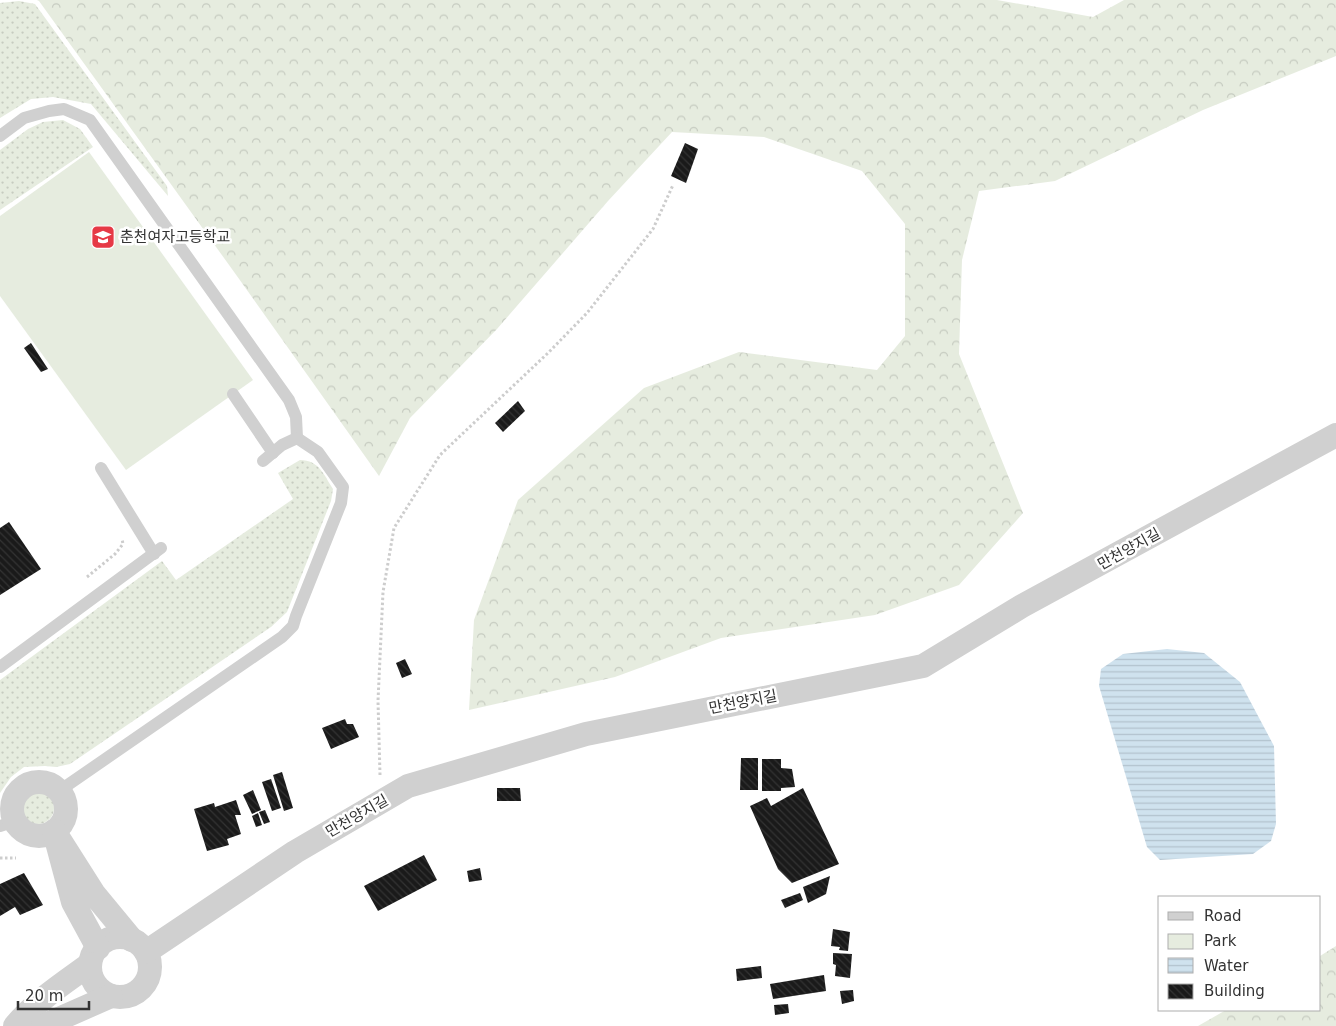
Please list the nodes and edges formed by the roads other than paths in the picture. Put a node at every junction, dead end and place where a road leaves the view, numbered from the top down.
1 (0, 136) edge
2 (233, 394) dead end
3 (1336, 435) edge
4 (297, 438) junction
5 (101, 468) dead end
6 (0, 667) edge
7 (59, 791) junction
8 (8, 824) edge
9 (54, 831) junction
10 (139, 946) junction
11 (94, 956) junction
12 (112, 996) junction
13 (15, 1026) edge
14 (42, 1026) edge

1 - 4 lane
2 - 4 lane
3 - 10 street, 만천양지길
4 - 7 lane
5 - 6 lane
7 - 8 street
7 - 9 street
8 - 9 street
9 - 10 street
9 - 11 street
10 - 11 street
10 - 12 street
11 - 12 street
11 - 13 street
12 - 14 street

